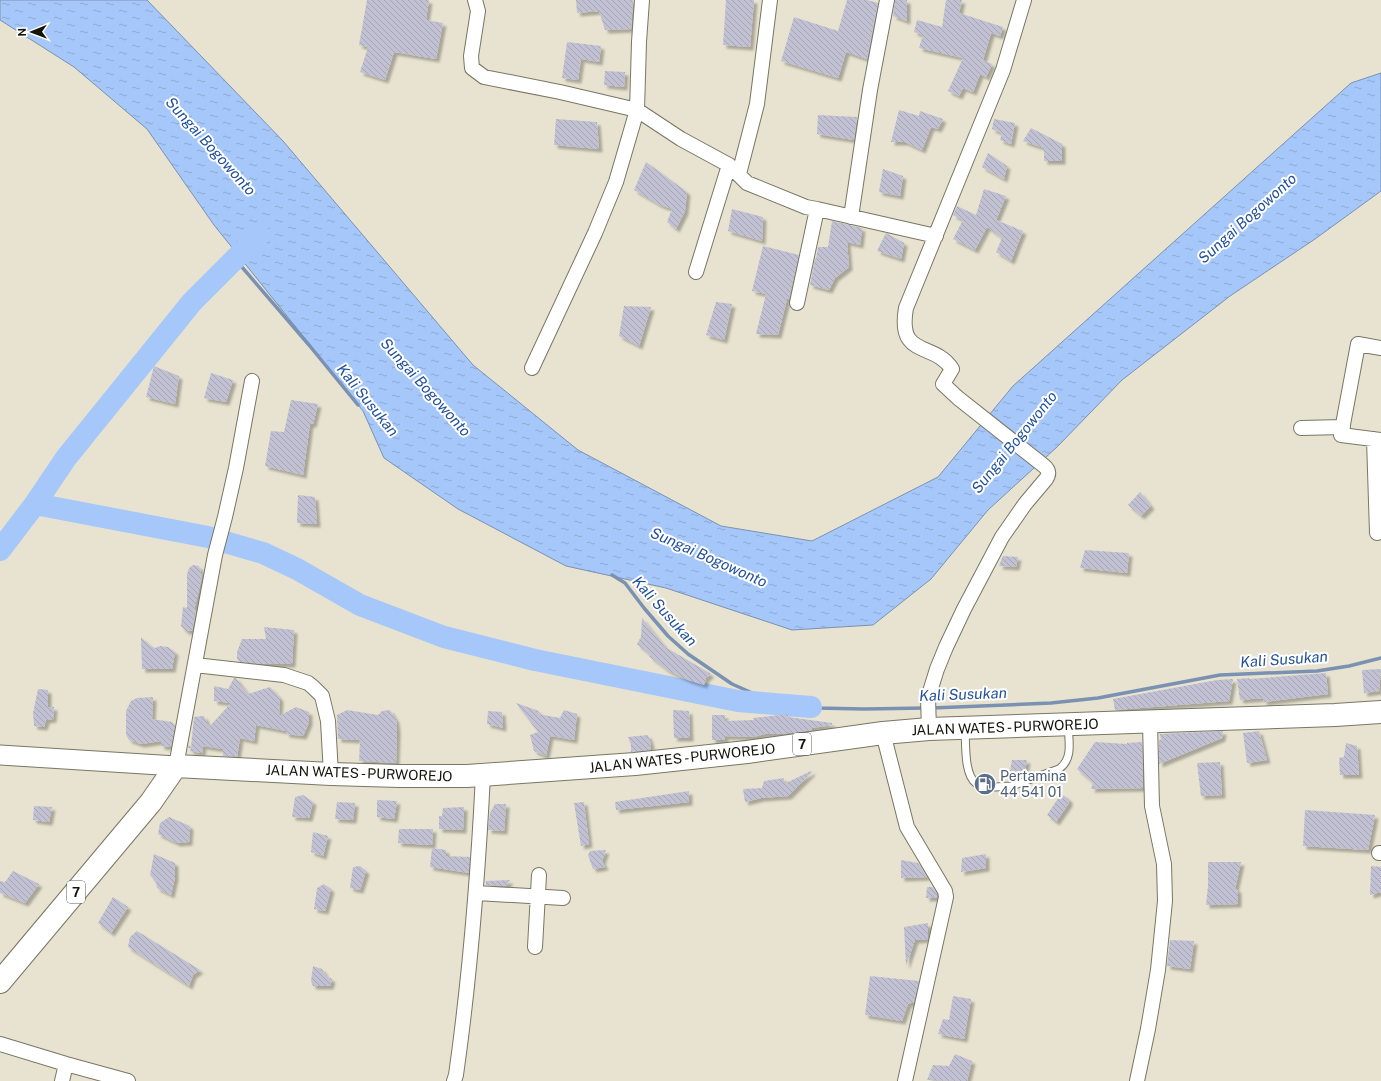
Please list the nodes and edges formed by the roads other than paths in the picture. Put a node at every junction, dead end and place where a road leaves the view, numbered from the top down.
1 (475, 0) edge
2 (642, 0) edge
3 (770, 0) edge
4 (887, 0) edge
5 (1024, 0) edge
6 (636, 110) junction
7 (734, 169) junction
8 (817, 209) junction
9 (851, 217) junction
10 (936, 236) junction
11 (696, 272) dead end
12 (797, 303) dead end
13 (1381, 348) edge
14 (532, 368) dead end
15 (252, 381) dead end
16 (1343, 427) junction
17 (1301, 428) dead end
18 (1378, 439) edge
19 (1378, 493) edge
20 (1377, 533) dead end
21 (195, 665) junction
22 (1381, 712) edge
23 (1150, 722) junction
24 (929, 723) junction
25 (1068, 724) junction
26 (965, 728) junction
27 (883, 733) junction
28 (0, 755) edge
29 (176, 766) junction
30 (331, 774) junction
31 (483, 776) junction
32 (976, 783) dead end
33 (995, 787) dead end
34 (539, 875) dead end
35 (476, 893) junction
36 (538, 897) junction
37 (563, 898) dead end
38 (534, 947) dead end
39 (0, 982) edge
40 (0, 1044) edge
41 (66, 1064) junction
42 (62, 1081) edge
43 (128, 1081) edge
44 (454, 1081) edge
45 (905, 1081) edge
46 (1137, 1081) edge

1 - 6 street
2 - 6 street
3 - 7 street
4 - 9 street
5 - 10 street
6 - 7 street
6 - 14 street
7 - 8 street
7 - 11 street
8 - 9 street
8 - 12 street
9 - 10 street
10 - 24 street
13 - 16 street
15 - 21 street
16 - 17 street
16 - 18 street
18 - 19 street
19 - 20 street
21 - 29 street
21 - 30 street
22 - 23 highway, JALAN WATES - PURWOREJO / 7
23 - 25 highway, JALAN WATES - PURWOREJO / 7
23 - 46 street
24 - 26 highway, JALAN WATES - PURWOREJO / 7
24 - 27 highway, JALAN WATES - PURWOREJO / 7
25 - 26 highway, JALAN WATES - PURWOREJO / 7
25 - 33 lane
26 - 32 lane
27 - 31 highway, JALAN WATES - PURWOREJO / 7
27 - 45 street
28 - 29 main road
29 - 30 highway, JALAN WATES - PURWOREJO / 7
29 - 39 highway, 7
30 - 31 highway, JALAN WATES - PURWOREJO / 7
31 - 35 street
34 - 36 street
35 - 36 street
35 - 44 street
36 - 37 street
36 - 38 street
40 - 41 street
41 - 42 street
41 - 43 street

